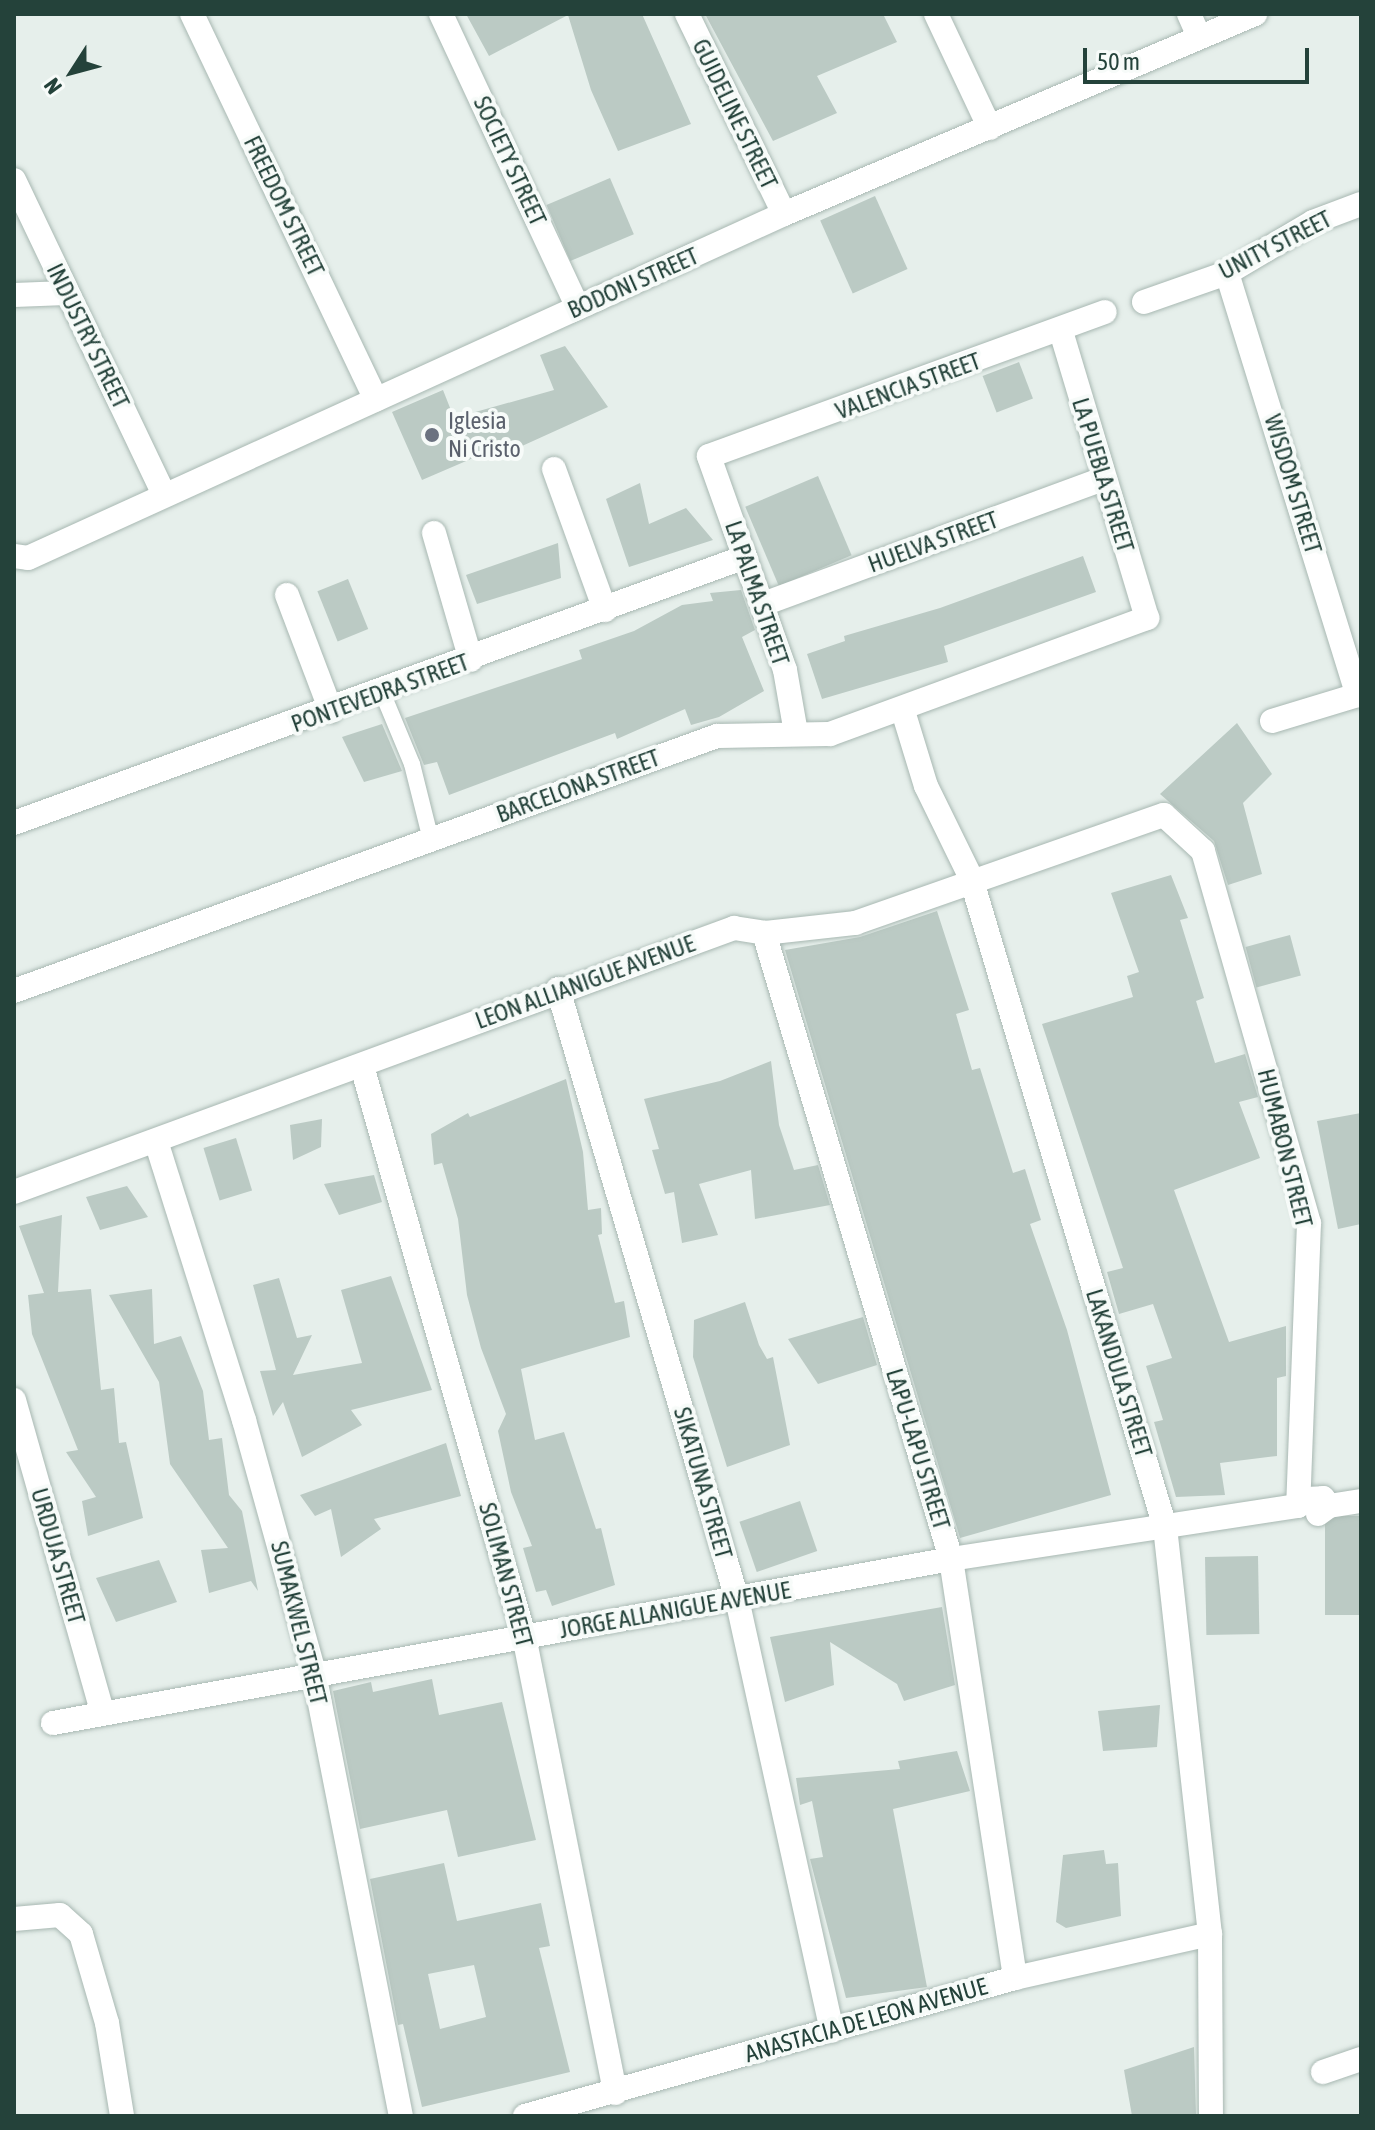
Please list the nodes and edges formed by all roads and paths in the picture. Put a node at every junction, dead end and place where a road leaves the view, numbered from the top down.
1 (192, 14) edge
2 (441, 14) edge
3 (687, 14) edge
4 (936, 14) edge
5 (1255, 14) edge
6 (1194, 25) edge
7 (990, 128) junction
8 (14, 180) edge
9 (1361, 204) edge
10 (784, 214) junction
11 (1227, 273) junction
12 (66, 293) junction
13 (14, 295) edge
14 (1144, 302) dead end
15 (578, 308) junction
16 (1105, 312) dead end
17 (1061, 331) junction
18 (376, 399) junction
19 (709, 456) joint
20 (554, 469) dead end
21 (1102, 479) junction
22 (163, 492) junction
23 (434, 533) dead end
24 (14, 556) edge
25 (745, 557) junction
26 (287, 595) dead end
27 (763, 604) junction
28 (605, 610) junction
29 (1147, 618) joint
30 (471, 660) junction
31 (382, 692) junction
32 (1360, 694) edge
33 (331, 711) junction
34 (903, 711) junction
35 (1272, 721) dead end
36 (796, 733) junction
37 (1164, 815) joint
38 (14, 823) edge
39 (431, 840) junction
40 (971, 878) junction
41 (764, 933) junction
42 (558, 989) junction
43 (14, 991) edge
44 (362, 1066) junction
45 (156, 1141) junction
46 (14, 1192) edge
47 (14, 1400) edge
48 (1361, 1501) edge
49 (1315, 1506) junction
50 (1165, 1527) junction
51 (951, 1559) junction
52 (737, 1599) junction
53 (524, 1636) junction
54 (314, 1673) junction
55 (102, 1711) junction
56 (53, 1723) dead end
57 (14, 1919) edge
58 (1210, 1934) junction
59 (1015, 1978) junction
60 (832, 2031) junction
61 (1361, 2059) edge
62 (1323, 2072) dead end
63 (615, 2093) junction
64 (122, 2116) edge
65 (401, 2116) edge
66 (525, 2116) edge
67 (1211, 2116) edge

1 - 18 street, FREEDOM STREET
2 - 15 street, SOCIETY STREET
3 - 10 street, GUIDELINE STREET
4 - 7 street
5 - 6 street, BODONI STREET
6 - 7 street, BODONI STREET
7 - 10 street, BODONI STREET
8 - 12 street, INDUSTRY STREET
9 - 11 street, UNITY STREET
10 - 15 street, BODONI STREET
11 - 14 street, UNITY STREET
11 - 32 street, WISDOM STREET
12 - 13 street
12 - 22 street, INDUSTRY STREET
15 - 18 street, BODONI STREET
16 - 17 street, VALENCIA STREET
17 - 19 street, VALENCIA STREET
17 - 21 street, LA PUEBLA STREET
18 - 22 street, BODONI STREET
19 - 25 street, LA PALMA STREET
20 - 28 street
21 - 27 street, HUELVA STREET
21 - 29 street, LA PUEBLA STREET
22 - 24 street, BODONI STREET
23 - 30 street
25 - 27 street, LA PALMA STREET
25 - 28 street, PONTEVEDRA STREET
26 - 33 street
27 - 36 street, LA PALMA STREET
28 - 30 street, PONTEVEDRA STREET
29 - 34 street, BARCELONA STREET
30 - 31 street, PONTEVEDRA STREET
31 - 33 street, PONTEVEDRA STREET
31 - 39 lane
32 - 35 street
33 - 38 street, PONTEVEDRA STREET
34 - 36 street, BARCELONA STREET
34 - 40 street, LAKANDULA STREET
36 - 39 street, BARCELONA STREET
37 - 40 street, LEON ALLIANIGUE AVENUE
37 - 49 street, HUMABON STREET
39 - 43 street, BARCELONA STREET
40 - 41 street, LEON ALLIANIGUE AVENUE
40 - 50 street, LAKANDULA STREET
41 - 42 street, LEON ALLIANIGUE AVENUE
41 - 51 street, LAPU-LAPU STREET
42 - 44 street, LEON ALLIANIGUE AVENUE
42 - 52 street, SIKATUNA STREET
44 - 45 street, LEON ALLIANIGUE AVENUE
44 - 53 street, SOLIMAN STREET
45 - 46 street, LEON ALLIANIGUE AVENUE
45 - 54 street, SUMAKWEL STREET
47 - 55 street, URDUJA STREET
48 - 49 street, JORGE ALLANIGUE AVENUE
49 - 50 street, JORGE ALLANIGUE AVENUE
50 - 51 street, JORGE ALLANIGUE AVENUE
50 - 58 street, LAKANDULA STREET
51 - 52 street, JORGE ALLANIGUE AVENUE
51 - 59 street, LAPU-LAPU STREET
52 - 53 street, JORGE ALLANIGUE AVENUE
52 - 60 street, SIKATUNA STREET
53 - 54 street, JORGE ALLANIGUE AVENUE
53 - 63 street, SOLIMAN STREET
54 - 55 street, JORGE ALLANIGUE AVENUE
54 - 65 street, SUMAKWEL STREET
55 - 56 street, JORGE ALLANIGUE AVENUE
57 - 64 street
58 - 59 street, ANASTACIA DE LEON AVENUE
58 - 67 street, LAKANDULA STREET
59 - 60 street, ANASTACIA DE LEON AVENUE
60 - 63 street, ANASTACIA DE LEON AVENUE
61 - 62 street
63 - 66 street, ANASTACIA DE LEON AVENUE

